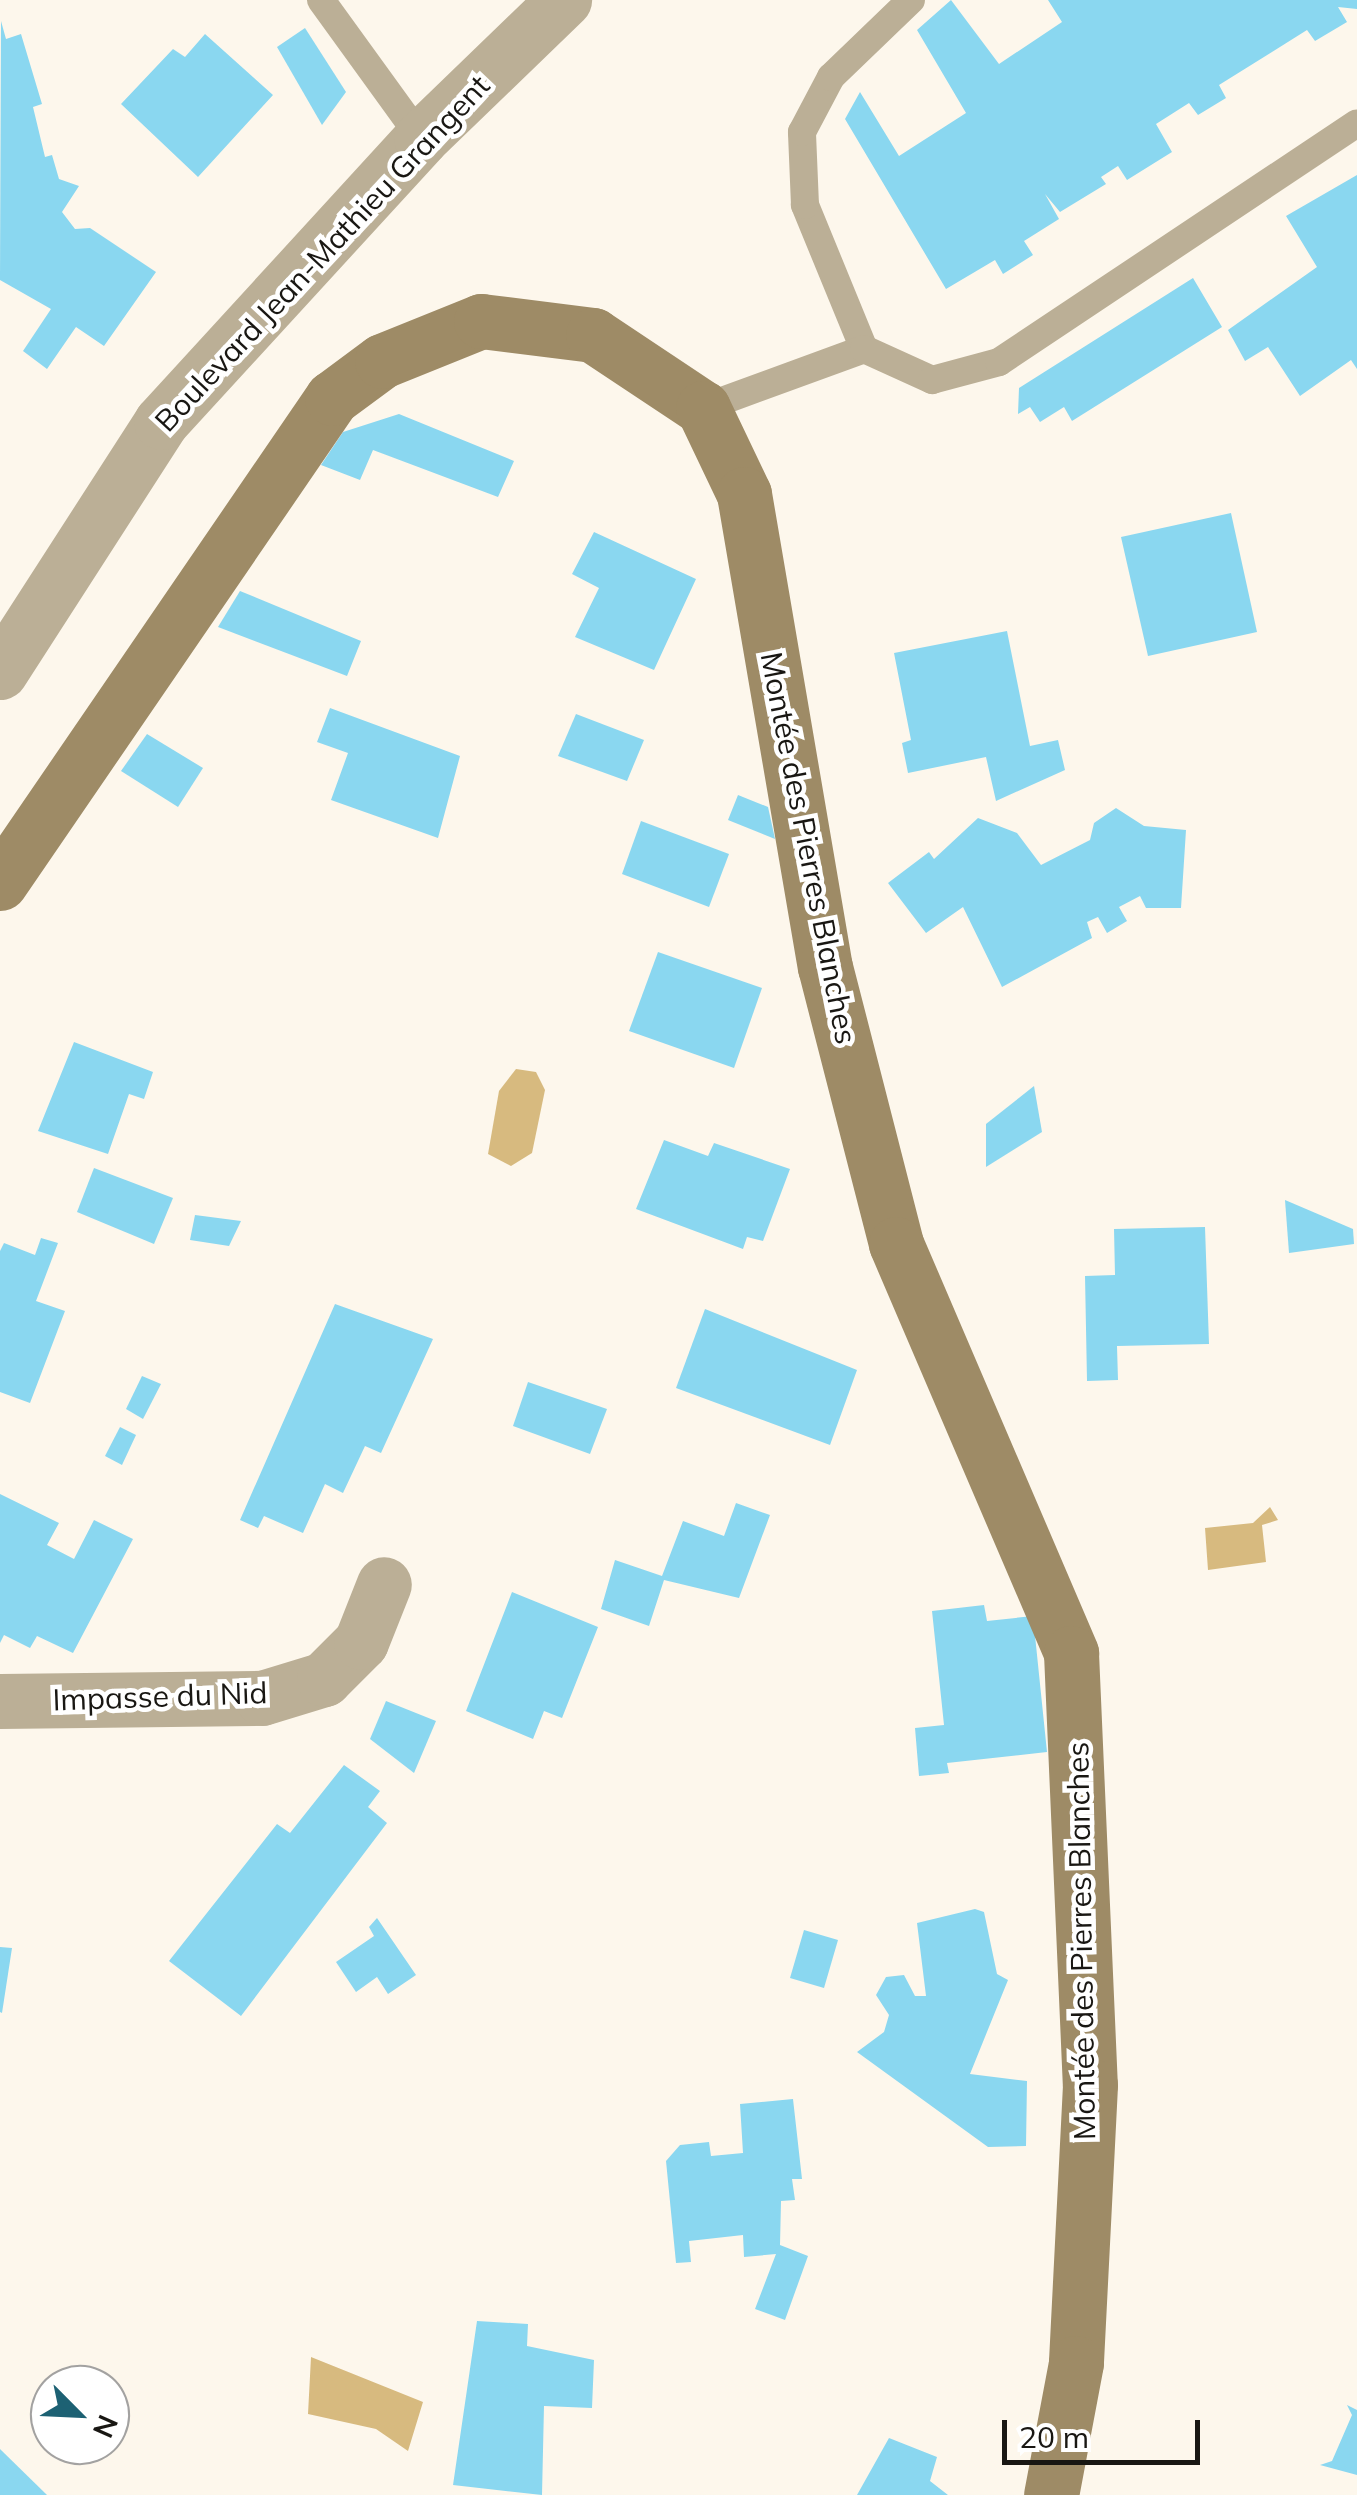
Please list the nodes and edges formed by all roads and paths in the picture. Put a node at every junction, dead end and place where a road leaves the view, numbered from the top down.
1 (321, 0) edge
2 (564, 0) edge
3 (911, 0) edge
4 (1357, 123) edge
5 (421, 138) junction
6 (864, 349) junction
7 (703, 408) junction
8 (0, 672) edge
9 (0, 883) edge
10 (384, 1584) dead end
11 (0, 1702) edge
12 (1051, 2495) edge

1 - 5 lane
2 - 5 street, Boulevard Jean-Mathieu Grangent
3 - 6 lane
4 - 6 lane
5 - 8 street, Boulevard Jean-Mathieu Grangent
6 - 7 lane
7 - 9 street
7 - 12 street, Montée des Pierres Blanches
10 - 11 street, Impasse du Nid

